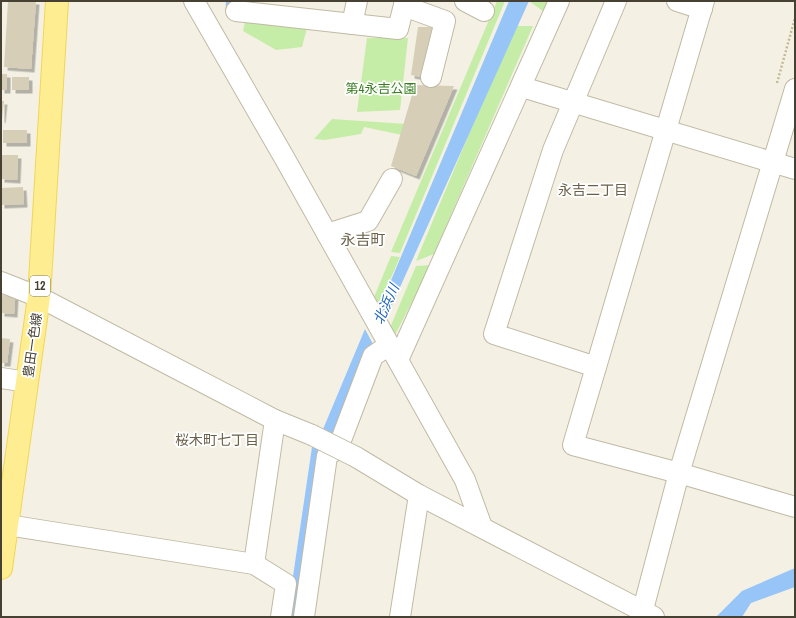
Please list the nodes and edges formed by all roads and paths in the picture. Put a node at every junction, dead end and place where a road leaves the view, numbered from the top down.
1 (57, 1) edge
2 (194, 1) edge
3 (357, 1) edge
4 (465, 1) edge
5 (559, 1) edge
6 (616, 1) edge
7 (677, 1) edge
8 (404, 4) edge
9 (703, 5) edge
10 (236, 6) edge
11 (484, 11) dead end
12 (352, 24) junction
13 (213, 33) junction
14 (431, 77) dead end
15 (522, 87) junction
16 (795, 89) edge
17 (573, 102) junction
18 (666, 130) junction
19 (772, 163) junction
20 (795, 169) edge
21 (392, 179) dead end
22 (327, 234) junction
23 (1, 282) edge
24 (39, 297) junction
25 (391, 348) junction
26 (596, 367) junction
27 (1, 378) edge
28 (27, 382) junction
29 (275, 420) junction
30 (338, 448) junction
31 (679, 473) junction
32 (420, 495) junction
33 (794, 502) edge
34 (4, 525) edge
35 (482, 527) junction
36 (254, 564) junction
37 (1, 568) edge
38 (647, 615) edge
39 (281, 617) edge
40 (304, 617) edge
41 (400, 617) edge

1 - 24 main road, 豊田一色線 / 12
2 - 13 street
3 - 12 street
4 - 11 street
5 - 15 street
6 - 17 street
7 - 9 street
8 - 12 street
8 - 14 street
9 - 18 street
10 - 12 street
10 - 13 street
13 - 22 street
15 - 17 street
15 - 25 street
16 - 19 street
17 - 18 street
17 - 26 street
18 - 19 street
18 - 26 street
19 - 20 street
19 - 31 street
21 - 22 street
22 - 25 street
23 - 24 street
24 - 28 main road, 豊田一色線 / 12
24 - 29 street
25 - 30 street
25 - 35 street
26 - 31 street
27 - 28 street
28 - 34 main road, 豊田一色線 / 12
29 - 30 street, bridge
29 - 36 street
30 - 32 street, bridge
30 - 40 street
31 - 33 street
31 - 38 street
32 - 35 street
32 - 41 street
34 - 36 street
34 - 37 main road, 豊田一色線 / 12
35 - 38 street
36 - 39 street

